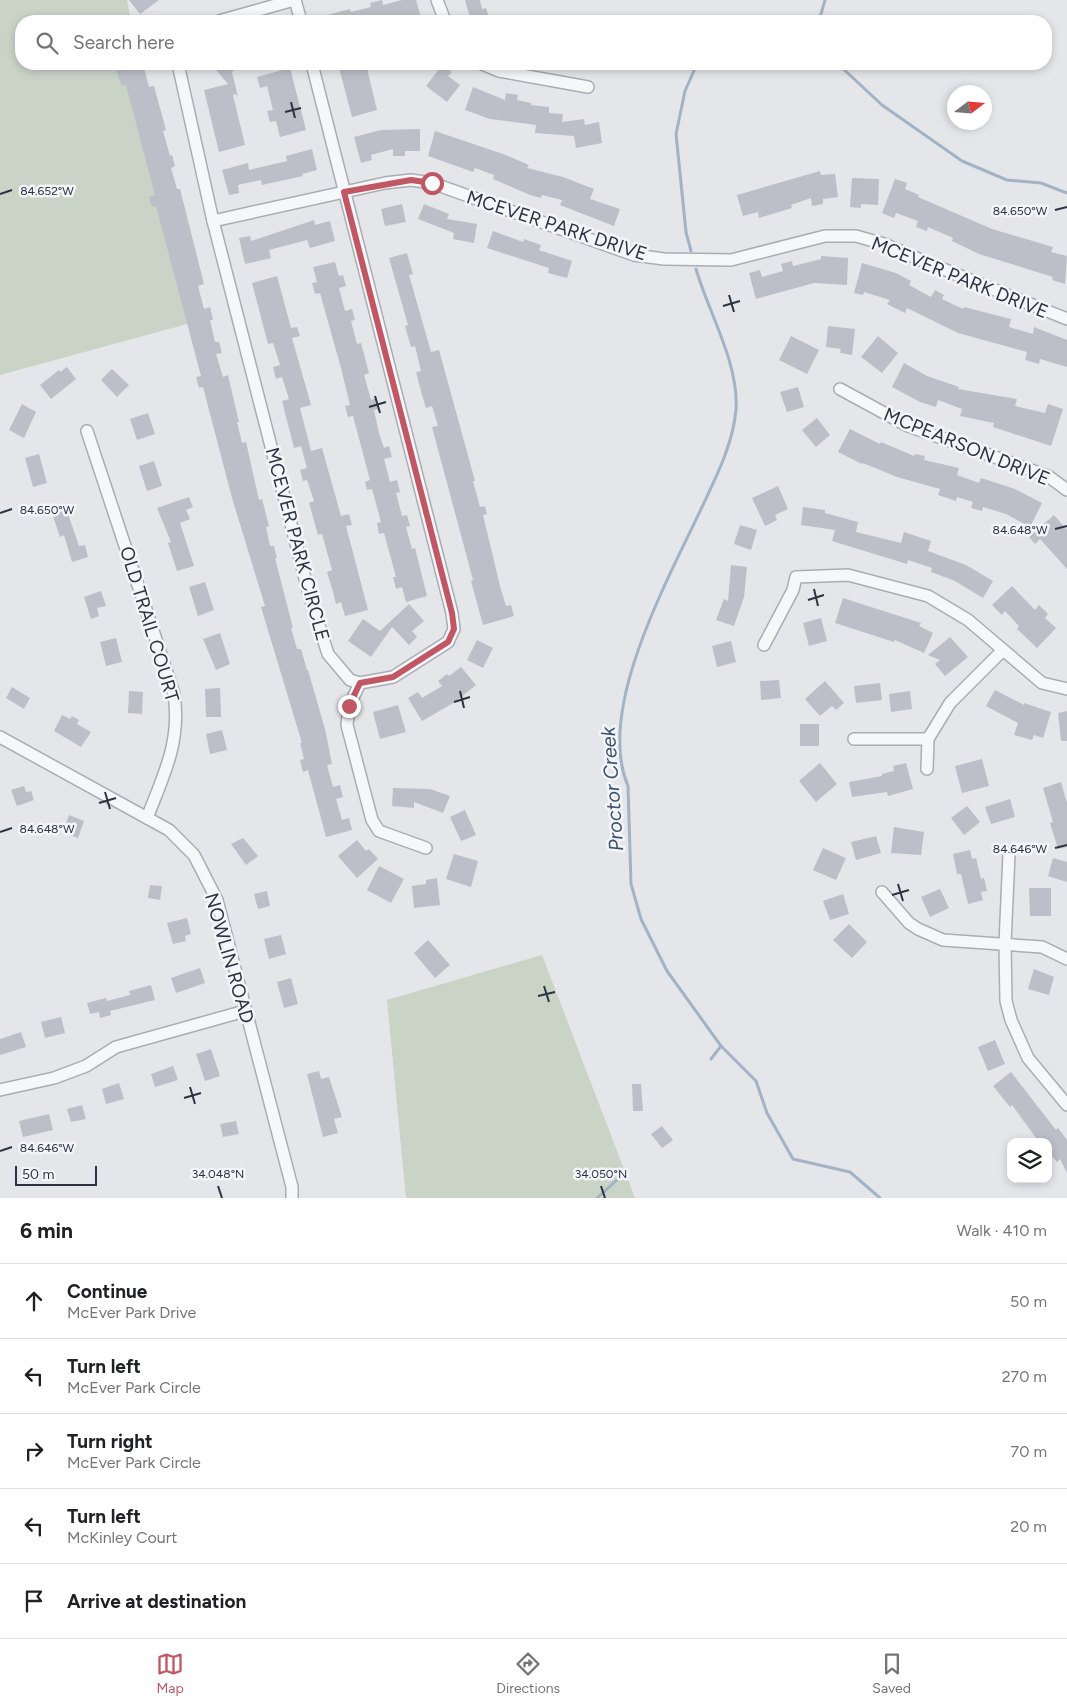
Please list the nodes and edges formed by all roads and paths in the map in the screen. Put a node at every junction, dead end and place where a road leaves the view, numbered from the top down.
1 (295, 0) edge
2 (438, 0) edge
3 (241, 15) edge
4 (299, 15) edge
5 (442, 15) edge
6 (179, 70) edge
7 (314, 70) edge
8 (497, 70) edge
9 (588, 87) dead end
10 (344, 192) junction
11 (213, 221) junction
12 (1067, 319) edge
13 (840, 389) dead end
14 (87, 431) dead end
15 (1067, 490) edge
16 (764, 645) dead end
17 (1002, 651) junction
18 (360, 683) junction
19 (1067, 689) edge
20 (854, 739) dead end
21 (928, 739) junction
22 (1, 741) edge
23 (927, 769) dead end
24 (147, 818) junction
25 (426, 848) dead end
26 (1009, 854) dead end
27 (882, 892) dead end
28 (1006, 944) junction
29 (1067, 959) edge
30 (245, 1011) junction
31 (0, 1090) edge
32 (1067, 1105) edge
33 (292, 1198) edge

1 - 3 street
1 - 4 street
2 - 5 street
6 - 11 street, MCEVER PARK CIRCLE
7 - 10 street
8 - 9 street
10 - 11 street, MCEVER PARK DRIVE
10 - 12 street, MCEVER PARK DRIVE
10 - 18 street
11 - 18 street, MCEVER PARK CIRCLE
13 - 15 street, MCPEARSON DRIVE
14 - 24 street, OLD TRAIL COURT
16 - 17 street
17 - 19 street
17 - 21 street
18 - 25 street
20 - 21 street
21 - 23 street
22 - 24 street, NOWLIN ROAD
24 - 30 street, NOWLIN ROAD
26 - 28 street
27 - 28 street
28 - 29 street
28 - 32 street
30 - 31 street
30 - 33 street, NOWLIN ROAD

